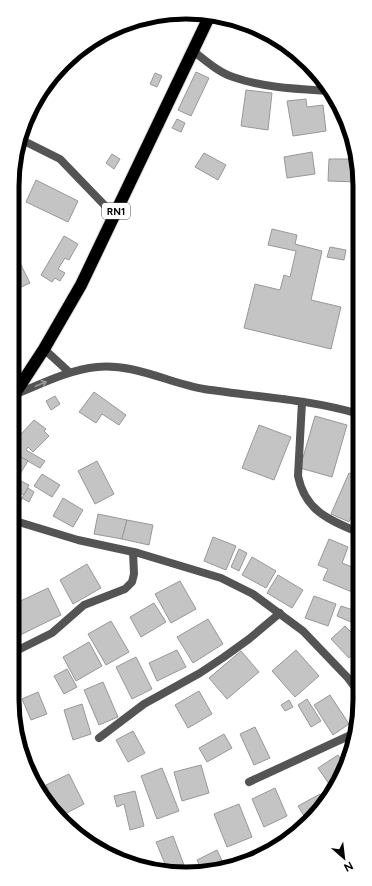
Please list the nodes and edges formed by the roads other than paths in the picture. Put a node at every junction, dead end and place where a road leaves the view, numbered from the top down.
1 (207, 20) edge
2 (192, 50) junction
3 (323, 90) edge
4 (25, 142) edge
5 (114, 215) junction
6 (44, 349) junction
7 (69, 372) junction
8 (19, 388) edge
9 (19, 394) edge
10 (302, 402) junction
11 (353, 412) edge
12 (19, 522) edge
13 (353, 530) edge
14 (133, 552) junction
15 (280, 613) junction
16 (19, 649) edge
17 (353, 685) edge
18 (349, 736) edge
19 (99, 738) dead end
20 (249, 782) dead end

1 - 2 highway, RN1
2 - 3 street
2 - 5 highway, RN1
4 - 5 street
5 - 6 highway, RN1
6 - 7 street
6 - 8 highway, RN1
9 -> 7 street
7 - 10 street
10 - 11 street
10 - 13 street
12 - 14 street
14 - 15 street
14 - 16 street
15 - 17 street
15 - 19 street
18 - 20 street

